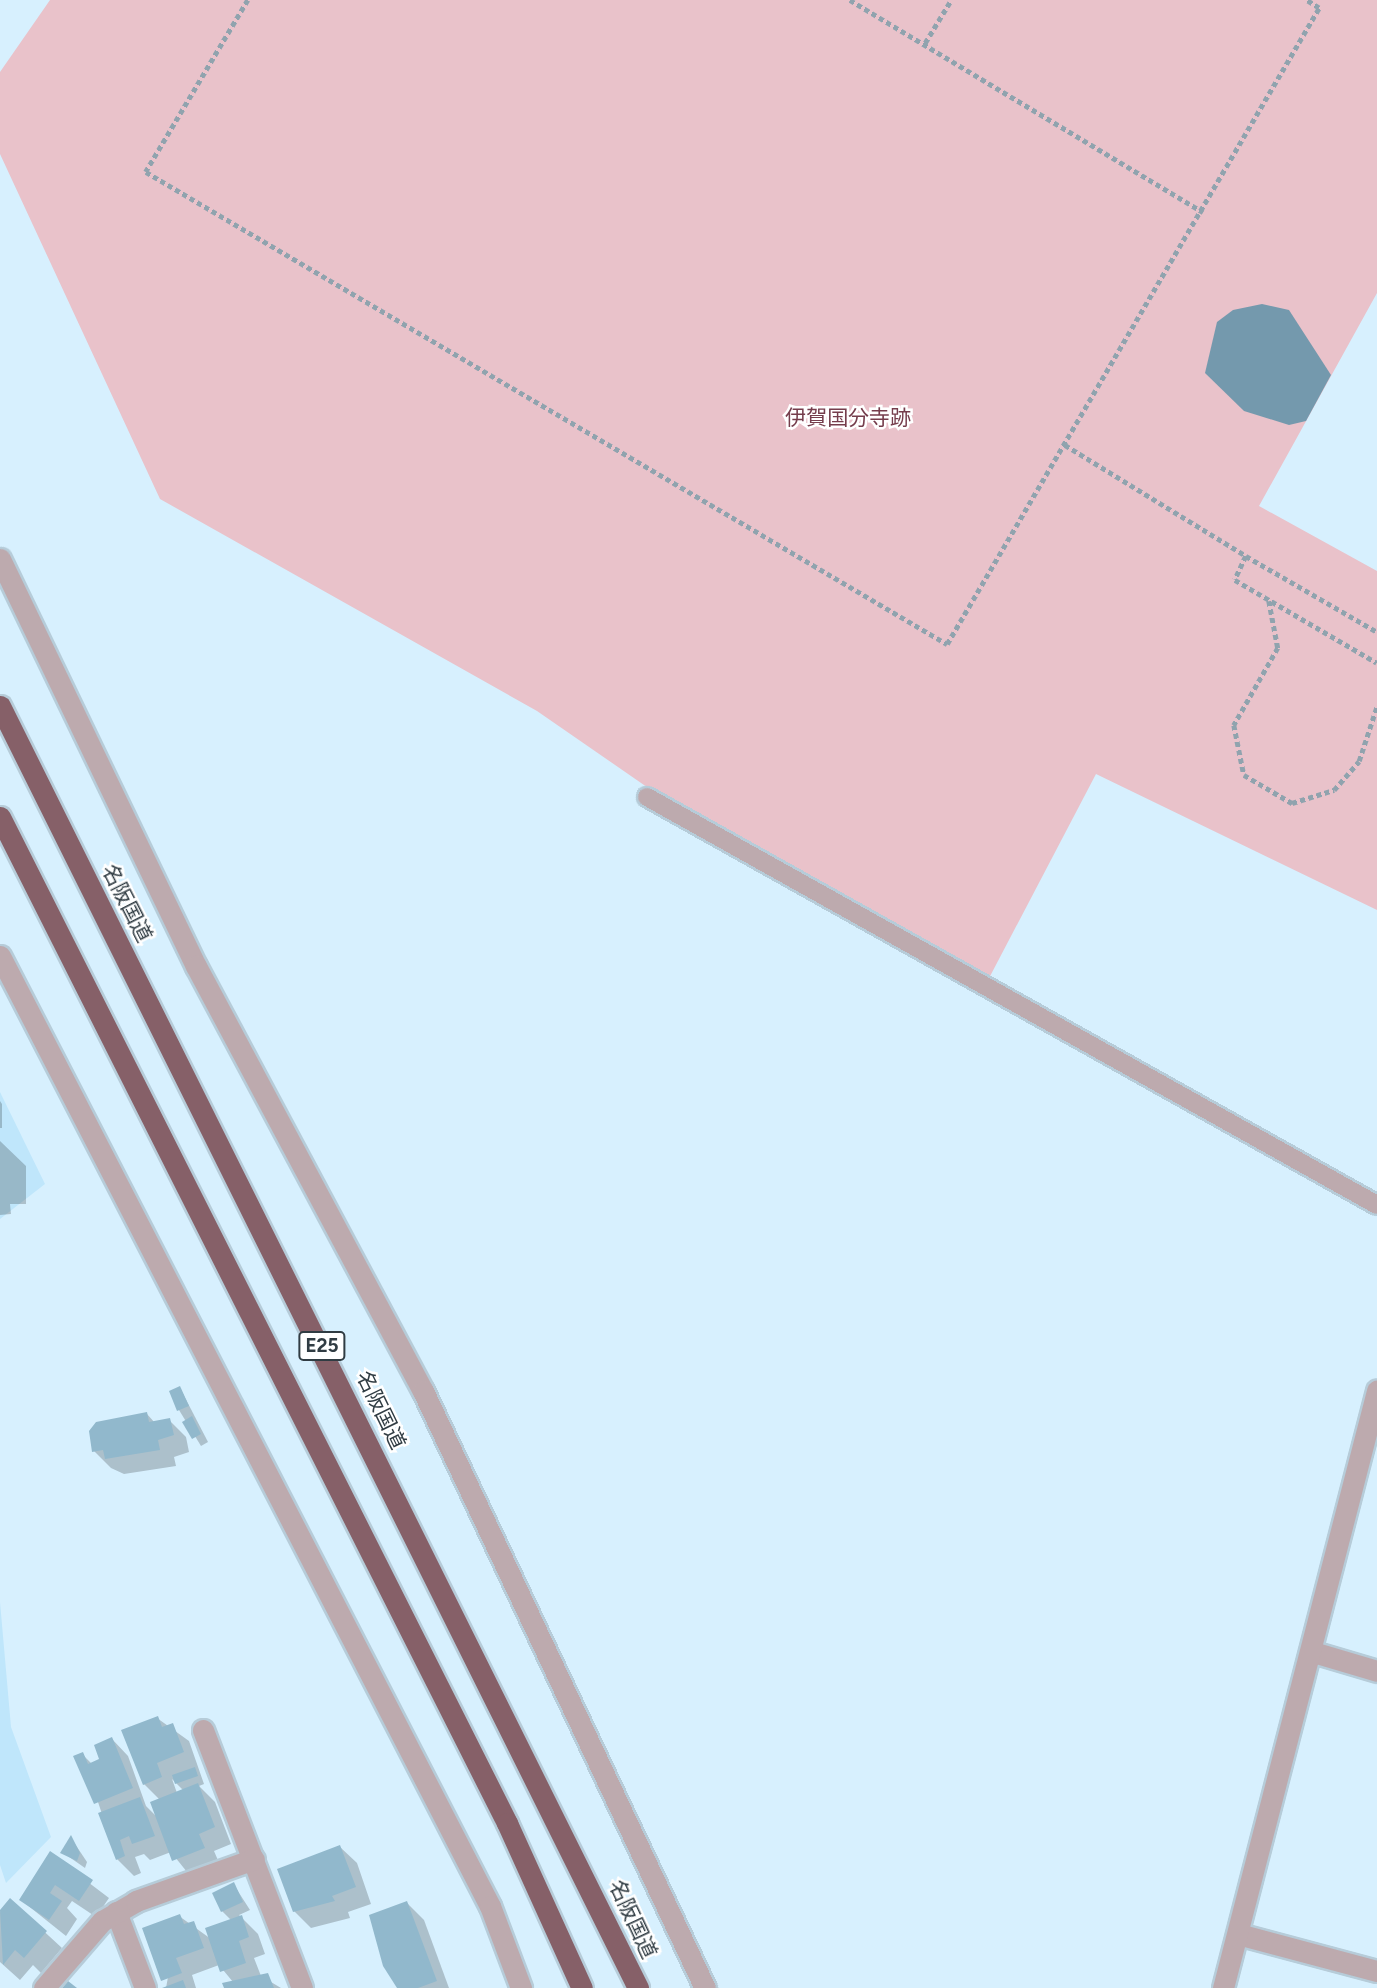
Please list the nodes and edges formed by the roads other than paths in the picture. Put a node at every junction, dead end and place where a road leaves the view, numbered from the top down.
1 (0, 559) edge
2 (0, 706) edge
3 (647, 797) dead end
4 (0, 817) edge
5 (0, 956) edge
6 (1377, 1205) edge
7 (1377, 1391) edge
8 (1313, 1652) junction
9 (1377, 1671) edge
10 (202, 1730) dead end
11 (254, 1859) junction
12 (116, 1912) junction
13 (1238, 1934) junction
14 (1377, 1971) edge
15 (44, 1988) edge
16 (145, 1988) edge
17 (302, 1988) edge
18 (521, 1988) edge
19 (582, 1988) edge
20 (638, 1988) edge
21 (705, 1988) edge
22 (1223, 1988) edge

1 - 21 street
2 - 20 highway, 名阪国道 / E25
3 - 6 lane
4 - 19 highway, E25
5 - 18 street
7 - 8 street
8 - 9 street
8 - 13 street
10 - 11 street
11 - 12 street
11 - 17 street
12 - 15 street
12 - 16 street
13 - 14 street
13 - 22 street

